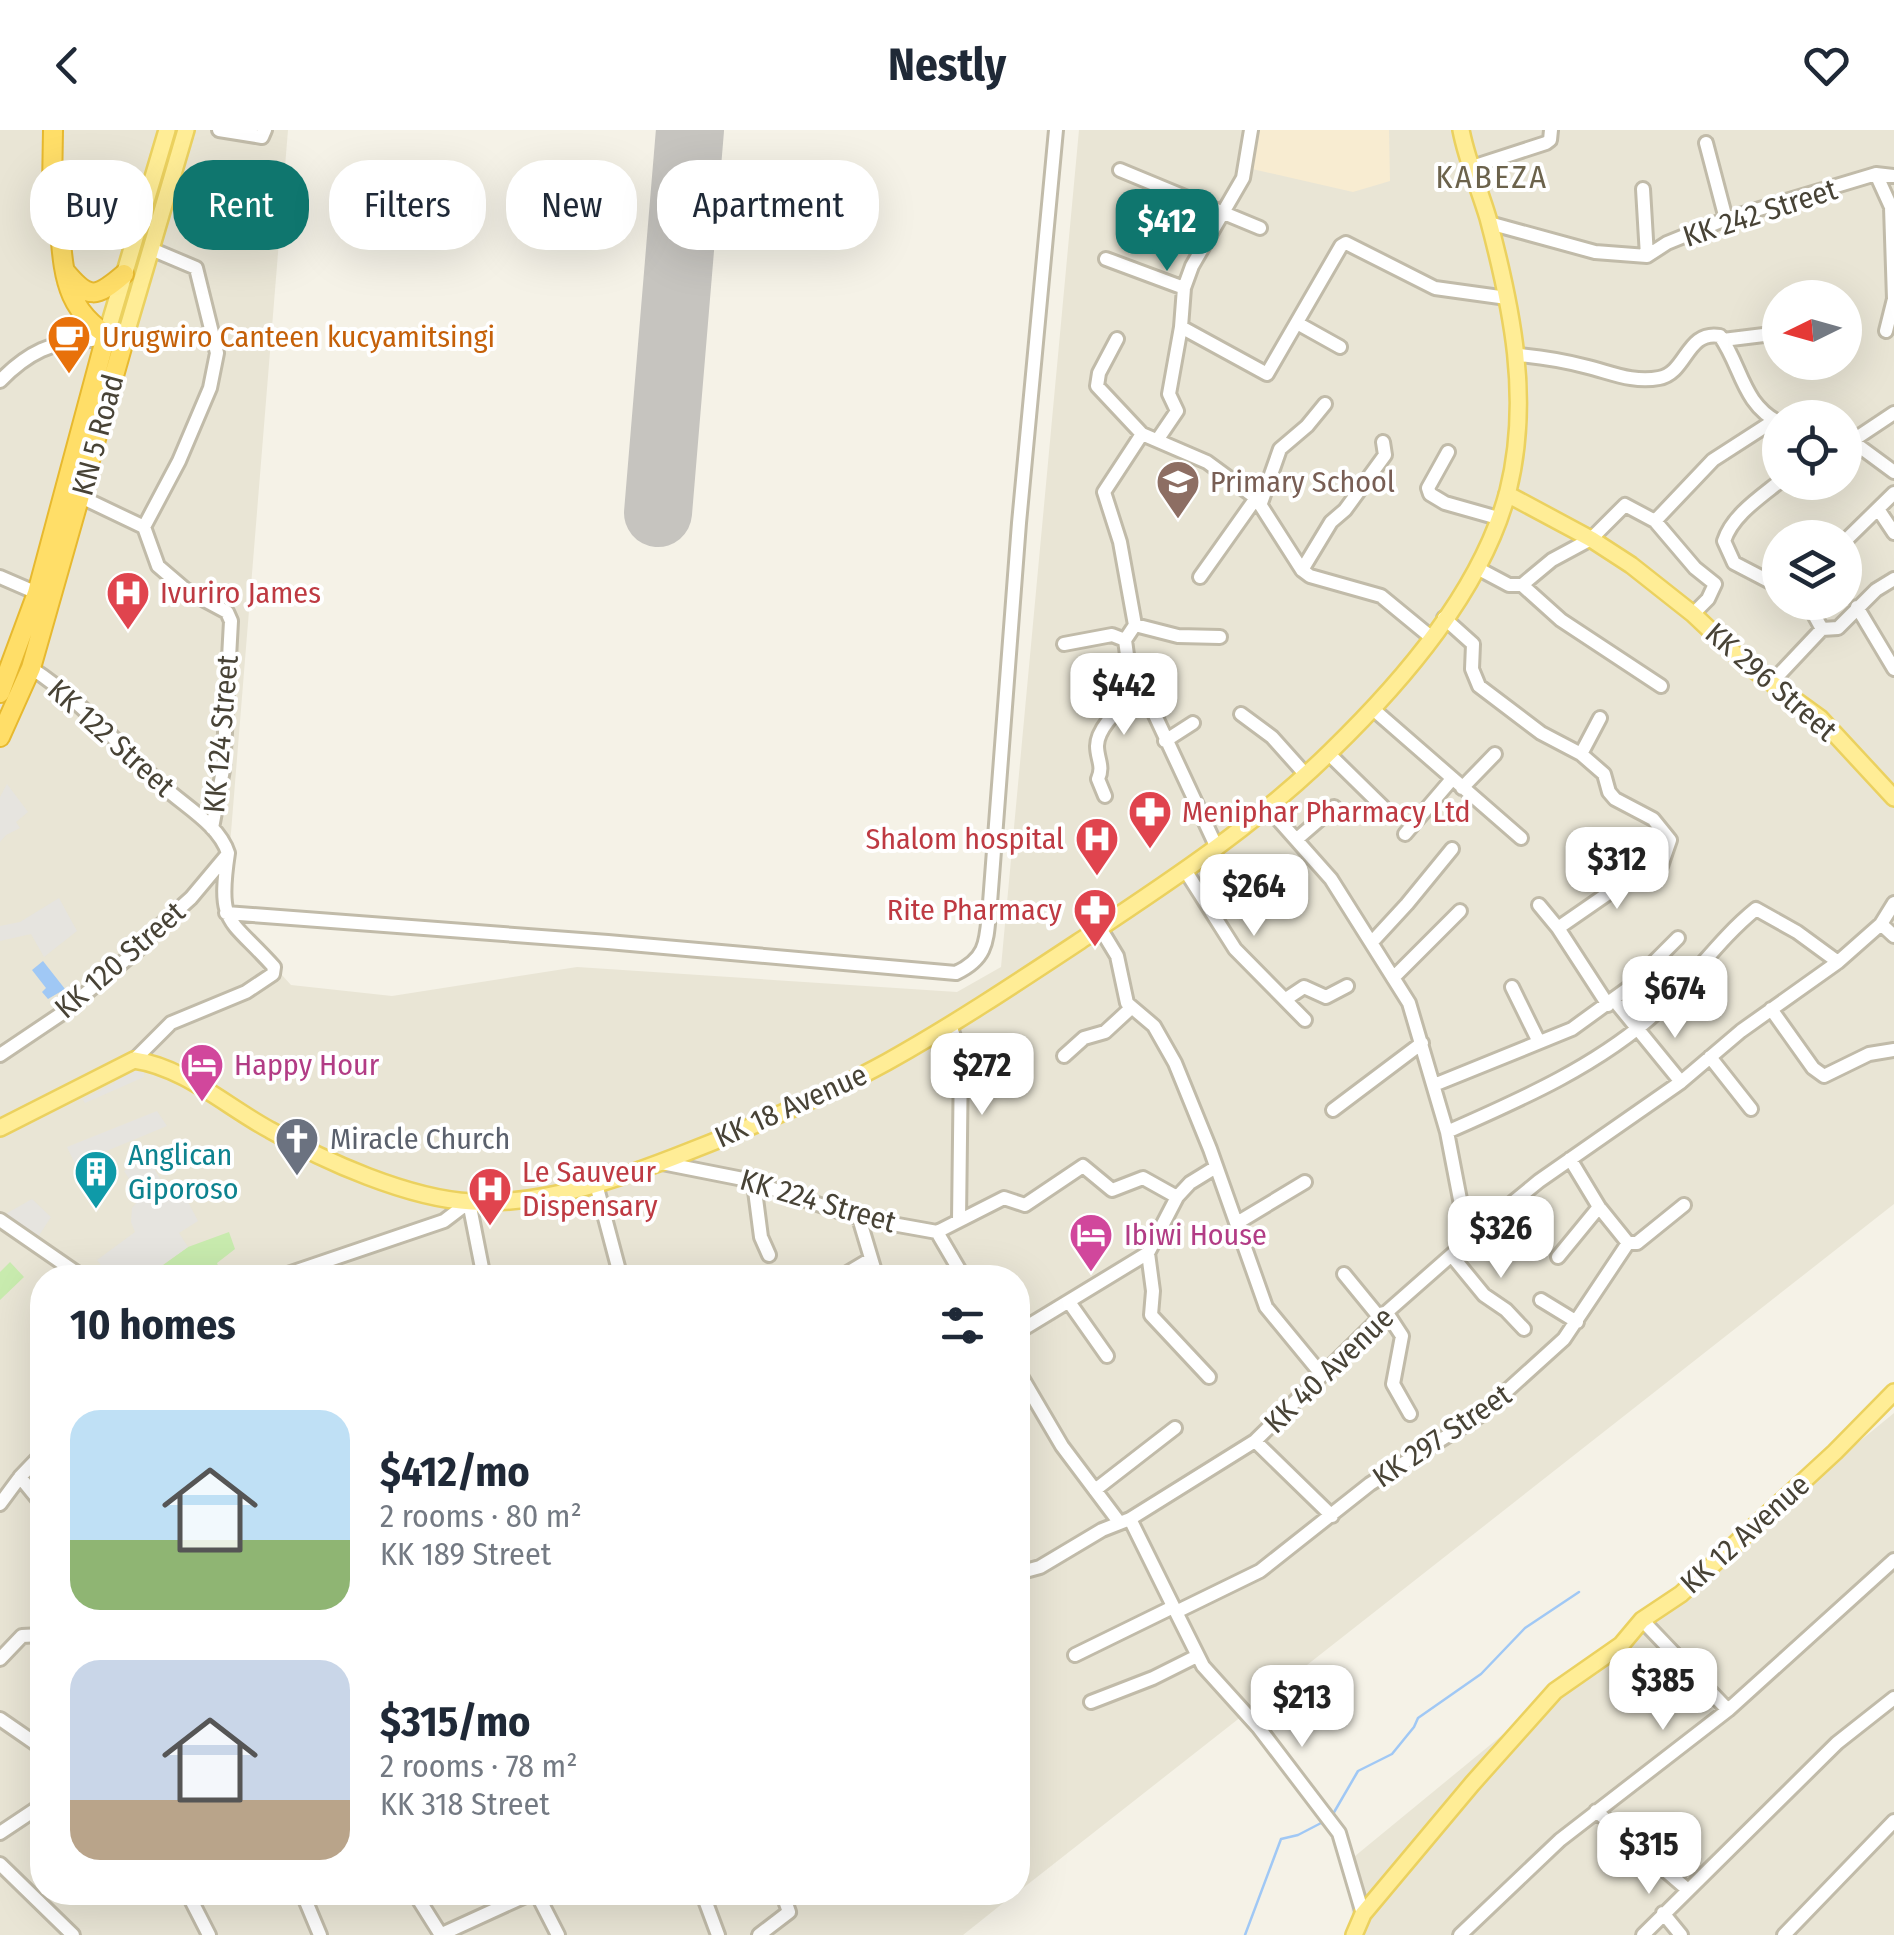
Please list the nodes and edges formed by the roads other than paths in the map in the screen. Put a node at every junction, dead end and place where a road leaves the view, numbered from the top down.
1 (53, 130) edge
2 (167, 130) edge
3 (186, 130) edge
4 (219, 130) edge
5 (266, 130) edge
6 (1056, 130) edge
7 (1250, 130) edge
8 (1461, 130) edge
9 (1551, 130) edge
10 (1706, 143) dead end
11 (54, 160) edge
12 (1469, 168) junction
13 (1120, 170) dead end
14 (1876, 174) junction
15 (1894, 176) edge
16 (1644, 188) dead end
17 (1223, 212) junction
18 (1726, 219) junction
19 (1489, 223) junction
20 (1260, 228) dead end
21 (153, 241) edge
22 (153, 249) edge
23 (53, 250) edge
24 (63, 250) edge
25 (150, 250) edge
26 (1648, 256) junction
27 (1106, 259) dead end
28 (64, 269) junction
29 (124, 274) junction
30 (1184, 288) junction
31 (1507, 298) junction
32 (1297, 323) junction
33 (1181, 327) junction
34 (1886, 330) dead end
35 (1762, 335) edge
36 (1117, 339) dead end
37 (1723, 340) junction
38 (109, 345) junction
39 (1340, 348) dead end
40 (1518, 355) junction
41 (0, 381) edge
42 (1325, 404) dead end
43 (1762, 411) edge
44 (1894, 413) edge
45 (1762, 431) edge
46 (1862, 432) edge
47 (1142, 434) junction
48 (1158, 439) junction
49 (1383, 442) dead end
50 (1862, 450) edge
51 (1448, 452) dead end
52 (1894, 472) edge
53 (1894, 493) edge
54 (1507, 494) junction
55 (1762, 495) edge
56 (80, 497) junction
57 (1259, 500) junction
58 (1878, 509) junction
59 (1498, 518) junction
60 (1655, 521) junction
61 (1862, 525) edge
62 (144, 528) junction
63 (1894, 532) edge
64 (1591, 539) junction
65 (1734, 563) junction
66 (1477, 568) junction
67 (1302, 570) junction
68 (0, 577) edge
69 (1200, 578) dead end
70 (1762, 578) edge
71 (1894, 579) edge
72 (1715, 584) junction
73 (1522, 585) junction
74 (37, 593) junction
75 (1862, 603) edge
76 (1693, 614) junction
77 (1862, 615) edge
78 (1444, 618) junction
79 (1817, 620) edge
80 (1845, 620) edge
81 (1135, 626) junction
82 (1822, 630) junction
83 (1220, 637) dead end
84 (1432, 638) junction
85 (1126, 640) junction
86 (1064, 644) dead end
87 (31, 668) junction
88 (1894, 669) edge
89 (1773, 682) junction
90 (1142, 686) junction
91 (1661, 686) dead end
92 (0, 693) edge
93 (1373, 709) junction
94 (1240, 714) dead end
95 (1600, 718) dead end
96 (1192, 722) dead end
97 (0, 737) edge
98 (1165, 741) junction
99 (1329, 754) junction
100 (1495, 754) dead end
101 (1581, 754) junction
102 (1306, 775) junction
103 (1457, 784) junction
104 (1105, 796) dead end
105 (1894, 798) edge
106 (1383, 806) dead end
107 (1334, 807) dead end
108 (1268, 808) junction
109 (212, 828) junction
110 (1405, 834) dead end
111 (1521, 838) dead end
112 (1297, 839) junction
113 (1217, 848) junction
114 (1452, 849) dead end
115 (228, 853) junction
116 (1185, 870) junction
117 (1894, 903) edge
118 (1538, 905) dead end
119 (1460, 911) dead end
120 (226, 913) junction
121 (1881, 924) junction
122 (1100, 928) junction
123 (1558, 928) junction
124 (1894, 936) edge
125 (1678, 938) dead end
126 (1372, 942) junction
127 (1838, 962) junction
128 (1393, 978) junction
129 (1347, 986) dead end
130 (1512, 988) dead end
131 (1286, 999) junction
132 (1611, 1002) junction
133 (1131, 1008) junction
134 (1771, 1010) junction
135 (1305, 1020) dead end
136 (950, 1026) junction
137 (1637, 1028) junction
138 (1422, 1042) junction
139 (1540, 1042) junction
140 (1894, 1050) edge
141 (0, 1054) edge
142 (1064, 1056) dead end
143 (1710, 1057) junction
144 (134, 1060) junction
145 (1681, 1082) junction
146 (1434, 1085) junction
147 (1751, 1109) dead end
148 (1333, 1110) dead end
149 (0, 1128) edge
150 (1448, 1132) junction
151 (1570, 1159) junction
152 (662, 1162) junction
153 (1216, 1167) junction
154 (1305, 1182) dead end
155 (754, 1183) junction
156 (596, 1184) junction
157 (1177, 1198) junction
158 (468, 1202) junction
159 (1684, 1205) dead end
160 (1599, 1207) junction
161 (859, 1218) junction
162 (0, 1220) edge
163 (959, 1220) junction
164 (1236, 1223) junction
165 (937, 1232) junction
166 (1468, 1241) junction
167 (1628, 1243) junction
168 (1148, 1253) junction
169 (769, 1255) dead end
170 (1452, 1256) junction
171 (1558, 1256) dead end
172 (871, 1259) junction
173 (65, 1265) edge
174 (314, 1265) edge
175 (481, 1265) edge
176 (618, 1265) edge
177 (861, 1265) edge
178 (873, 1265) edge
179 (956, 1265) edge
180 (1344, 1274) dead end
181 (1541, 1300) dead end
182 (1069, 1302) junction
183 (1384, 1315) junction
184 (1577, 1322) junction
185 (1030, 1325) edge
186 (1524, 1329) dead end
187 (1107, 1356) dead end
188 (1322, 1375) junction
189 (1209, 1377) dead end
190 (1894, 1392) edge
191 (1030, 1394) edge
192 (1410, 1414) dead end
193 (1174, 1428) dead end
194 (1256, 1440) junction
195 (30, 1467) edge
196 (20, 1477) junction
197 (30, 1489) edge
198 (1095, 1490) junction
199 (1, 1501) edge
200 (1332, 1516) junction
201 (1125, 1520) junction
202 (1894, 1560) edge
203 (1030, 1570) edge
204 (1175, 1610) junction
205 (1642, 1620) junction
206 (30, 1636) edge
207 (1075, 1655) dead end
208 (1197, 1656) junction
209 (0, 1659) edge
210 (1894, 1698) edge
211 (1091, 1702) dead end
212 (1728, 1710) junction
213 (0, 1719) edge
214 (30, 1740) edge
215 (1596, 1811) junction
216 (30, 1813) edge
217 (1894, 1821) edge
218 (0, 1833) edge
219 (0, 1864) edge
220 (1688, 1890) junction
221 (30, 1893) edge
222 (43, 1905) edge
223 (194, 1905) edge
224 (307, 1905) edge
225 (422, 1905) edge
226 (507, 1905) edge
227 (542, 1905) edge
228 (707, 1905) edge
229 (787, 1905) edge
230 (1663, 1913) junction
231 (1363, 1914) junction
232 (74, 1935) edge
233 (209, 1935) edge
234 (320, 1935) edge
235 (441, 1935) edge
236 (558, 1935) edge
237 (718, 1935) edge
238 (759, 1935) edge
239 (1354, 1935) edge
240 (1460, 1935) edge
241 (1643, 1935) edge
242 (1681, 1935) edge
243 (1784, 1935) edge

1 - 11 highway
2 - 29 main road, KN 5 Road
3 - 21 main road, KN 5 Road
4 - 5 street
6 - 120 street
7 - 17 street
8 - 12 main road, KK 18 Avenue
9 - 12 street
10 - 18 street
12 - 19 main road, KK 18 Avenue
13 - 17 street
14 - 15 street
14 - 18 street, KK 242 Street
14 - 34 street, KK 242 Street
16 - 26 street
17 - 20 street
17 - 30 street
18 - 26 street, KK 242 Street
19 - 26 street, KK 242 Street
19 - 31 main road, KK 18 Avenue
22 - 62 street
23 - 38 highway
24 - 28 highway
25 - 38 main road, KN 5 Road
27 - 30 street
28 - 29 highway
28 - 38 highway
29 - 38 main road, KN 5 Road
30 - 33 street
31 - 32 street
31 - 40 main road, KK 18 Avenue
32 - 33 street
32 - 39 street
33 - 48 street
35 - 37 street
36 - 47 street
37 - 40 street
37 - 43 street
38 - 41 street
38 - 56 highway, KN 5 Road
38 - 74 highway, KN 5 Road
40 - 54 main road, KK 18 Avenue
42 - 57 street
44 - 46 street
45 - 60 street
47 - 48 street
47 - 81 street
48 - 57 street
49 - 67 street
50 - 52 street
51 - 59 street
53 - 58 street
54 - 59 main road, KK 18 Avenue
54 - 64 main road
55 - 65 street
56 - 62 street
56 - 87 highway, KN 5 Road
57 - 67 street
57 - 69 street
58 - 61 street
58 - 63 street
59 - 66 main road, KK 18 Avenue
60 - 64 street
60 - 72 street, KK 296 Street
62 - 109 street, KK 124 Street
64 - 73 street
64 - 76 main road
65 - 70 street
65 - 72 street
66 - 73 street
66 - 78 main road, KK 18 Avenue
67 - 84 street
68 - 74 street
71 - 75 street
72 - 76 street, KK 296 Street
73 - 91 street
74 - 92 highway, KN 5 Road
76 - 89 main road, KK 296 Street
77 - 88 street
78 - 84 main road, KK 18 Avenue
78 - 101 street
79 - 82 street
80 - 82 street
81 - 83 street
81 - 85 street
82 - 89 street
84 - 93 main road, KK 18 Avenue
85 - 86 street
85 - 90 street
87 - 97 highway, KN 5 Road
87 - 109 street, KK 122 Street
89 - 105 main road, KK 296 Street
90 - 98 street
90 - 104 street
93 - 99 main road, KK 18 Avenue
93 - 103 street
94 - 102 street
95 - 101 street
96 - 98 street
98 - 113 street
99 - 102 main road, KK 18 Avenue
99 - 106 street
100 - 103 street
101 - 123 street
102 - 108 main road, KK 18 Avenue
103 - 110 street
103 - 111 street
107 - 112 street
108 - 112 street
108 - 113 main road, KK 18 Avenue
109 - 115 street, KK 122 Street
112 - 126 street
113 - 116 main road, KK 18 Avenue
114 - 126 street
115 - 120 street
115 - 141 street, KK 120 Street
116 - 122 main road, KK 18 Avenue
116 - 131 street
117 - 121 street, KK 40 Avenue
118 - 123 street
119 - 128 street
120 - 144 street
121 - 124 street
121 - 127 street, KK 40 Avenue
122 - 133 street
122 - 136 main road, KK 18 Avenue
123 - 132 street
125 - 132 street
126 - 128 street
127 - 134 street, KK 40 Avenue
127 - 137 street
128 - 138 street
129 - 131 street
130 - 139 street
131 - 135 street
132 - 137 street
132 - 139 street
133 - 142 street
133 - 153 street
134 - 140 street
134 - 143 street, KK 40 Avenue
136 - 152 main road, KK 18 Avenue
136 - 163 street
137 - 145 street
137 - 150 street
138 - 146 street
138 - 148 street
139 - 146 street
143 - 145 street, KK 40 Avenue
143 - 147 street
144 - 149 main road
144 - 158 main road, KK 18 Avenue
145 - 151 street, KK 40 Avenue
146 - 150 street
150 - 166 street
151 - 160 street
151 - 166 street, KK 40 Avenue
152 - 155 street, KK 224 Street
152 - 156 main road, KK 18 Avenue
153 - 157 street
153 - 164 street
154 - 164 street
155 - 161 street, KK 224 Street
155 - 169 street
156 - 158 main road, KK 18 Avenue
156 - 176 street
157 - 163 street, KK 224 Street
157 - 168 street
158 - 174 street
158 - 175 street
159 - 167 street
160 - 167 street
160 - 171 street
161 - 165 street, KK 224 Street
161 - 172 street
162 - 173 street
163 - 165 street, KK 224 Street
164 - 188 street
165 - 179 street
166 - 170 street, KK 40 Avenue
167 - 184 street, KK 297 Street
168 - 182 street
168 - 189 street
170 - 183 street, KK 40 Avenue
170 - 186 street
172 - 177 street
172 - 178 street
180 - 183 street
181 - 184 street
182 - 185 street
182 - 187 street
183 - 188 street, KK 40 Avenue
183 - 192 street
184 - 200 street, KK 297 Street
188 - 194 street, KK 40 Avenue
190 - 205 main road, KK 12 Avenue
191 - 198 street
193 - 198 street
194 - 200 street
194 - 201 street, KK 40 Avenue
195 - 196 street
196 - 197 street
196 - 199 street
198 - 201 street
200 - 204 street, KK 297 Street
201 - 203 street, KK 40 Avenue
201 - 204 street
202 - 212 street
204 - 207 street, KK 297 Street
204 - 208 street
205 - 212 street
205 - 231 main road, KK 12 Avenue
206 - 209 street
208 - 211 street
208 - 231 street
210 - 220 street
212 - 215 street
213 - 214 street
215 - 220 street
215 - 240 street
216 - 218 street
217 - 243 street
219 - 221 street
220 - 230 street
222 - 232 street
223 - 233 street
224 - 234 street
225 - 235 street
226 - 235 street
227 - 236 street
228 - 237 street
229 - 238 street
230 - 241 street
230 - 242 street
231 - 239 main road, KK 12 Avenue

